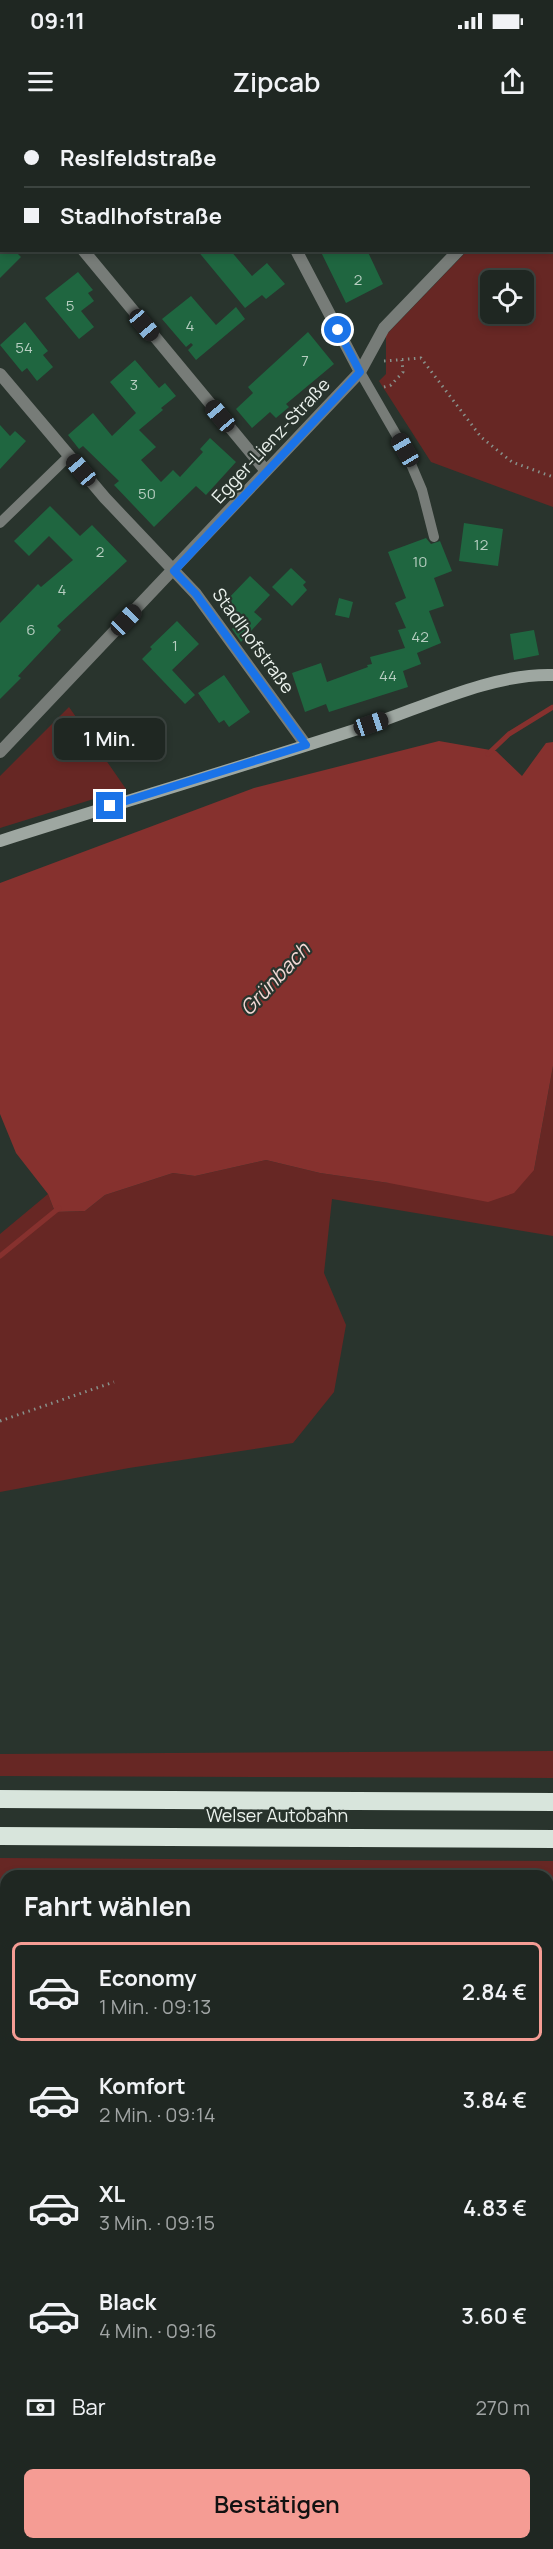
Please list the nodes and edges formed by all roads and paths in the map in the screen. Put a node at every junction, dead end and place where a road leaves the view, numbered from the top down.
1 (85, 252) edge
2 (297, 252) edge
3 (457, 252) edge
4 (367, 360) junction
5 (402, 360) junction
6 (360, 372) junction
7 (0, 374) edge
8 (370, 390) junction
9 (69, 456) junction
10 (266, 471) junction
11 (553, 477) edge
12 (0, 523) edge
13 (434, 537) dead end
14 (174, 571) junction
15 (553, 675) edge
16 (306, 745) junction
17 (0, 752) edge
18 (0, 841) edge
19 (114, 1382) dead end
20 (0, 1420) edge
21 (0, 1799) edge
22 (553, 1802) edge
23 (0, 1836) edge
24 (553, 1839) edge

1 - 10 street
2 - 6 street
3 - 4 street, Egger-Lienz-Straße
4 - 5 path
4 - 6 street, Egger-Lienz-Straße
5 - 8 path
5 - 11 path
6 - 8 lane
6 - 10 street, Egger-Lienz-Straße
7 - 9 street, Stadlhofstraße
8 - 13 lane
9 - 12 lane
9 - 14 street, Stadlhofstraße
10 - 14 street, Egger-Lienz-Straße
14 - 16 street, Stadlhofstraße
14 - 17 street, Egger-Lienz-Straße
15 - 16 street
16 - 18 street
19 - 20 path
21 - 22 highway, Welser Autobahn
23 - 24 highway, Welser Autobahn

